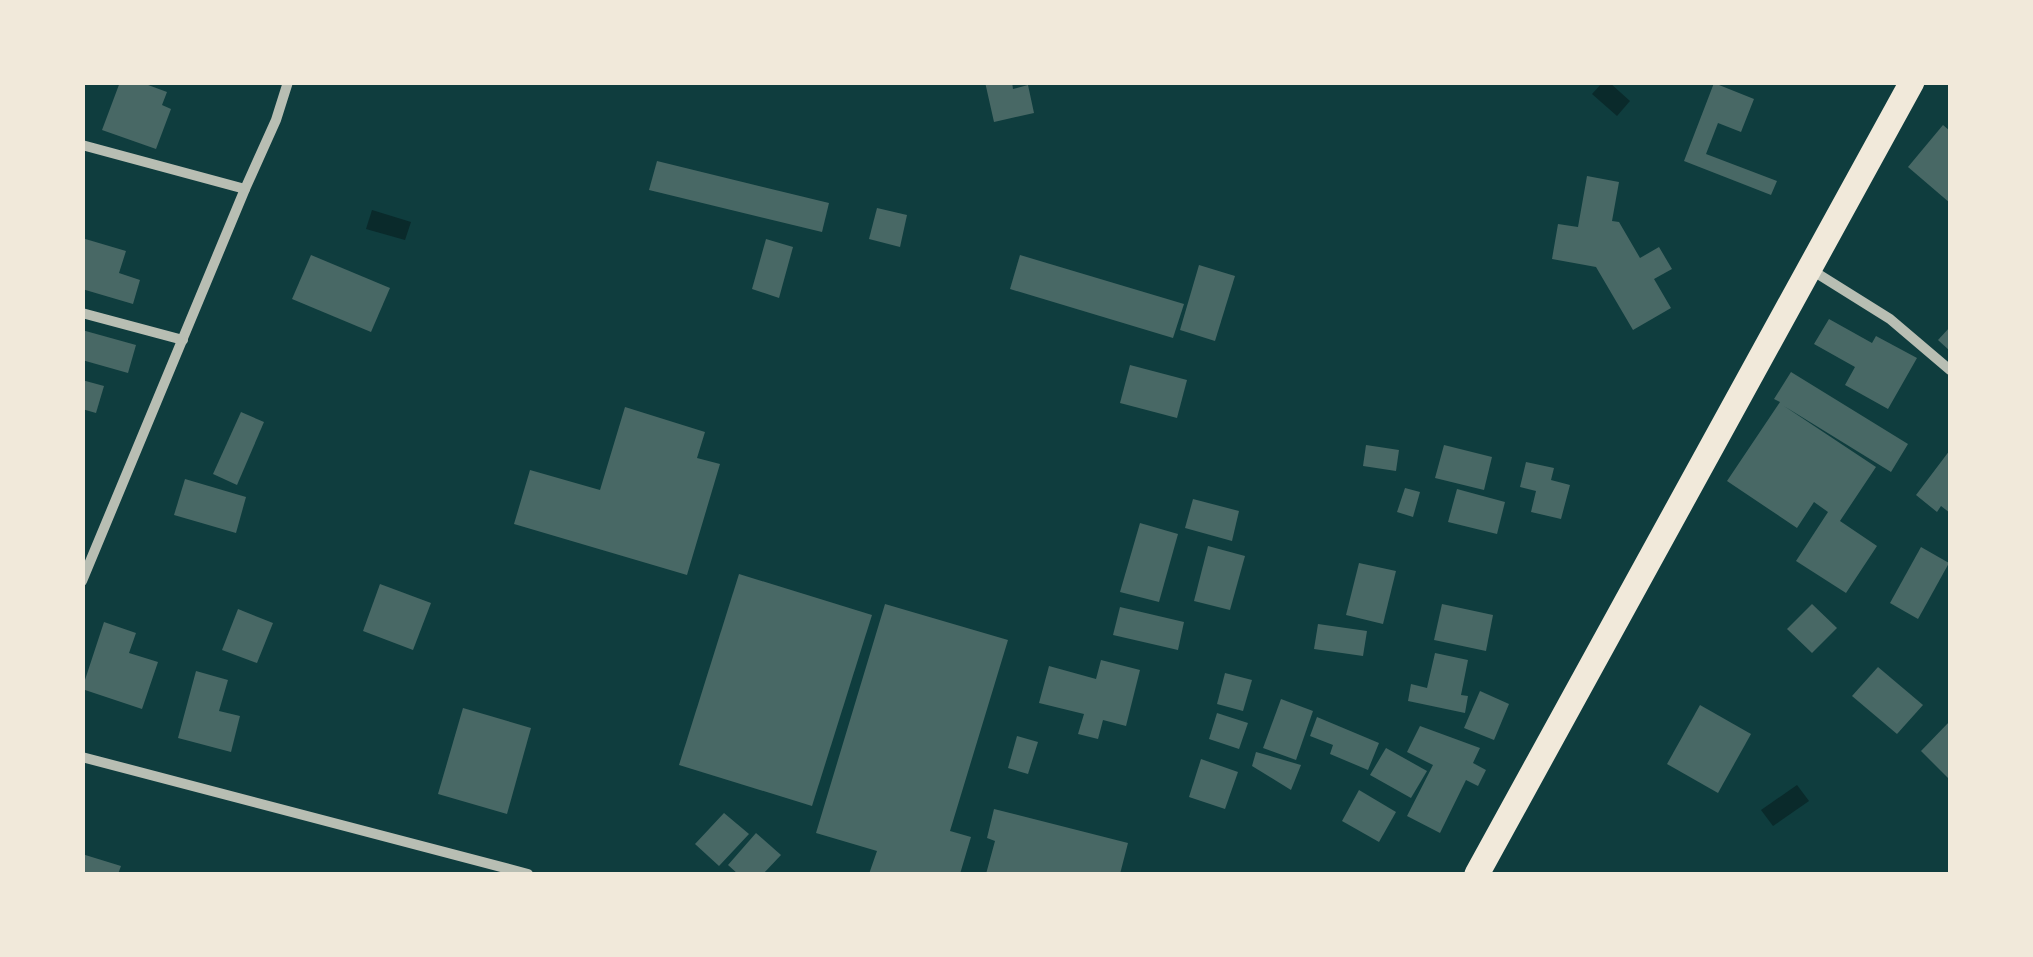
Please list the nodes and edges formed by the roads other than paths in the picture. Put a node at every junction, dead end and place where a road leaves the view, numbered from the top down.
1 (288, 82) edge
2 (1912, 82) edge
3 (82, 145) edge
4 (245, 188) junction
5 (1810, 269) junction
6 (82, 314) edge
7 (183, 340) junction
8 (1950, 370) edge
9 (82, 582) edge
10 (82, 757) edge
11 (528, 874) edge
12 (1477, 874) edge

1 - 4 street
2 - 5 main road
3 - 4 street
4 - 7 street
5 - 8 street
5 - 12 main road
6 - 7 street
7 - 9 street
10 - 11 street

